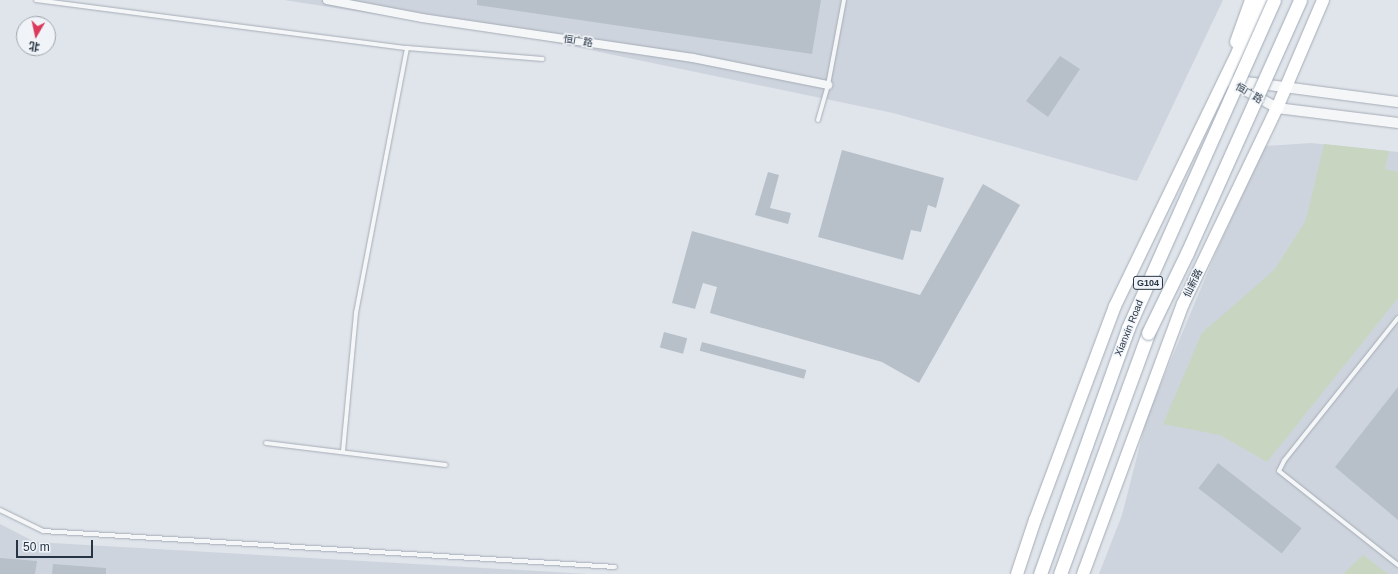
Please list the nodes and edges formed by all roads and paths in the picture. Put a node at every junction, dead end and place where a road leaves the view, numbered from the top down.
1 (36, 0) edge
2 (327, 0) edge
3 (844, 0) edge
4 (1250, 0) edge
5 (1260, 0) edge
6 (1274, 0) edge
7 (1300, 0) edge
8 (1323, 0) edge
9 (406, 48) junction
10 (1238, 51) joint
11 (543, 59) dead end
12 (1225, 79) junction
13 (828, 85) junction
14 (1285, 88) junction
15 (1398, 102) edge
16 (1277, 108) junction
17 (818, 120) dead end
18 (1398, 123) edge
19 (1398, 318) edge
20 (266, 443) dead end
21 (343, 451) junction
22 (446, 465) dead end
23 (0, 510) edge
24 (1398, 565) edge
25 (615, 567) dead end
26 (1018, 574) edge
27 (1024, 574) edge
28 (1040, 574) edge
29 (1060, 574) edge
30 (1077, 574) edge
31 (1083, 574) edge

1 - 9 lane
2 - 13 street, 恒广路
3 - 13 lane
4 - 12 main road
5 - 10 main road
6 - 28 main road, Xianxin Road / G104, bridge
7 - 29 main road, Xianxin Road, bridge
8 - 14 main road, 仙新路
9 - 11 lane
9 - 21 lane
10 - 12 main road
12 - 14 street, 恒广路
12 - 16 street, 恒广路
12 - 26 main road
12 - 27 main road
13 - 17 lane
14 - 15 street, 恒广路
14 - 16 main road, 仙新路
16 - 18 street, 恒广路
16 - 30 main road
16 - 31 main road, 仙新路
19 - 24 lane
20 - 21 lane
21 - 22 lane
23 - 25 lane

